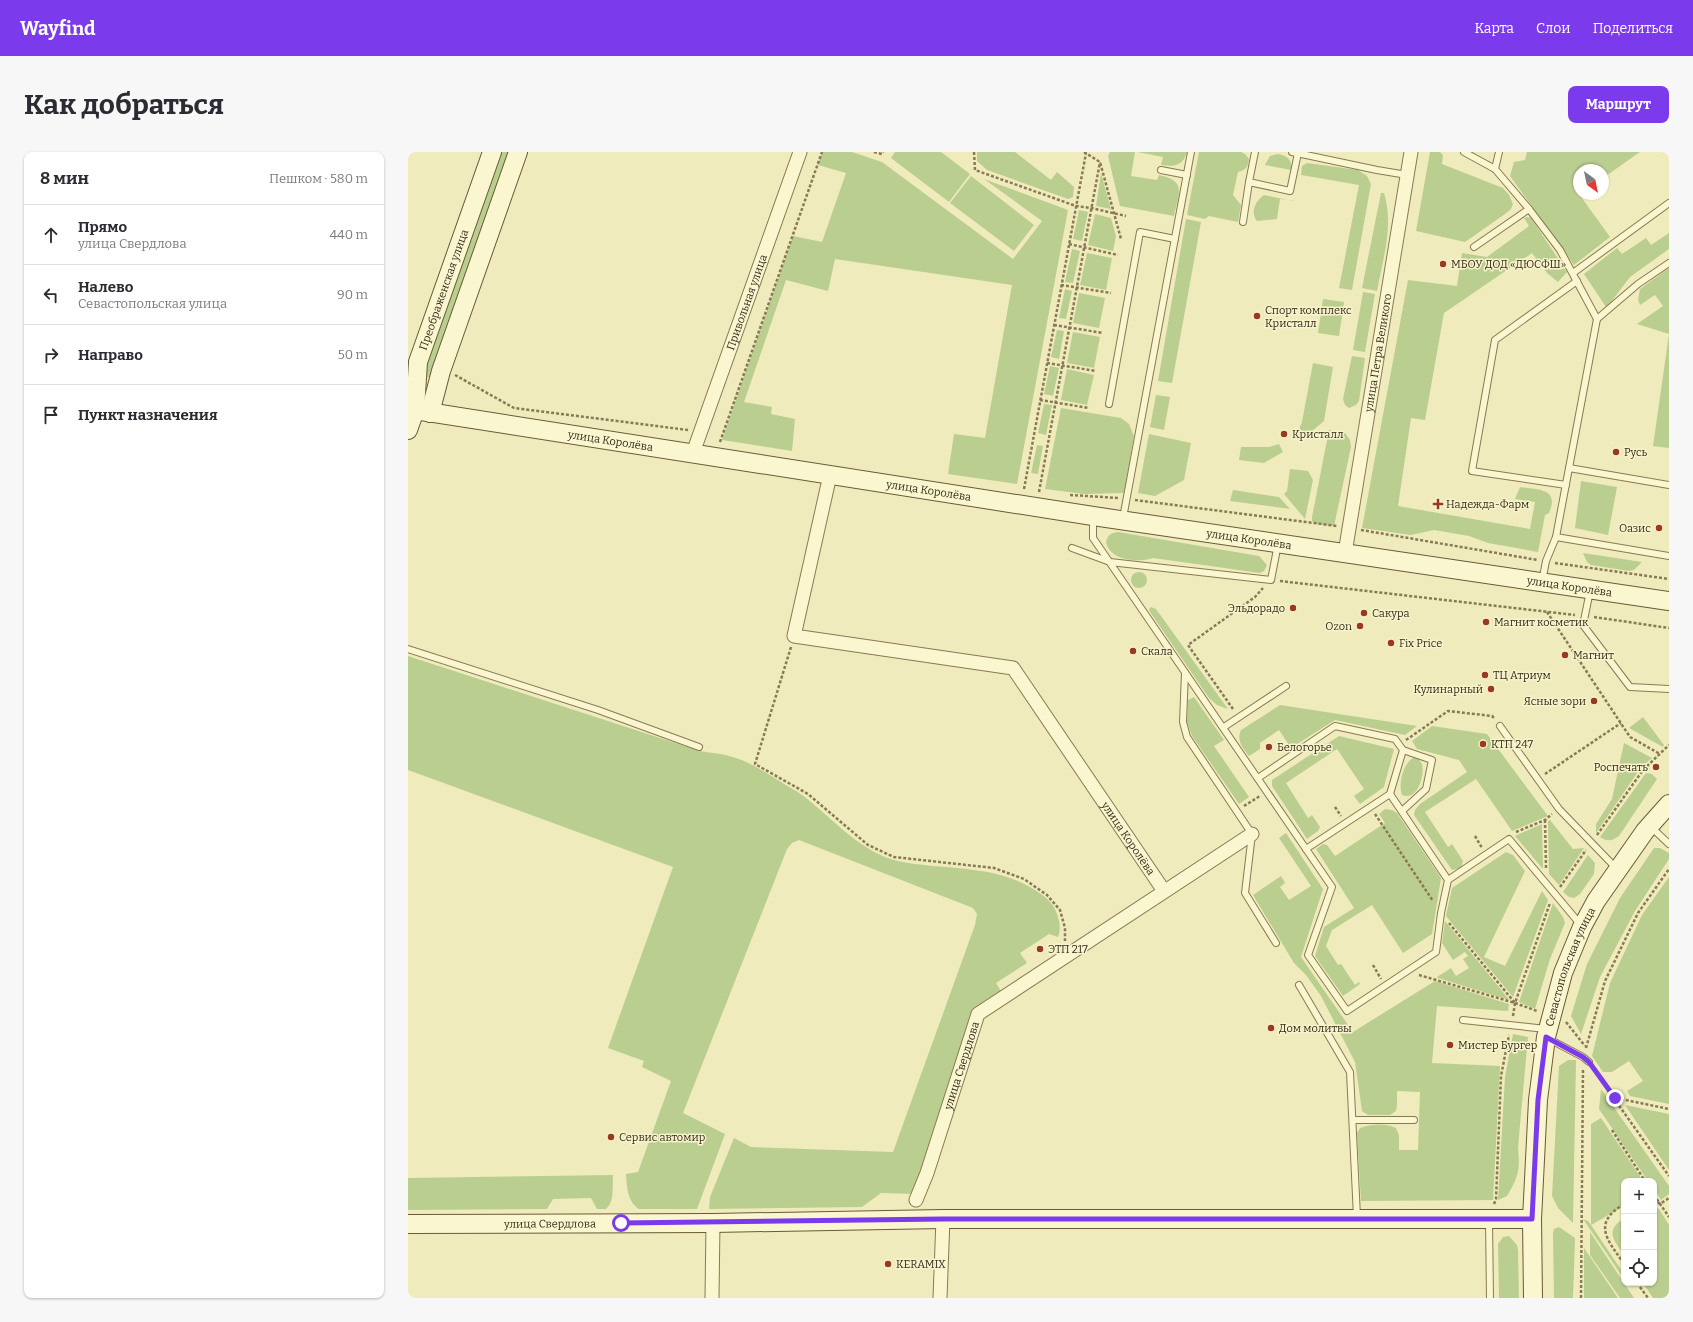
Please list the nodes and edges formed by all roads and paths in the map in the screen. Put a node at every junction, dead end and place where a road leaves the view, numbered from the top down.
1 (492, 152) edge
2 (518, 152) edge
3 (800, 152) edge
4 (822, 152) edge
5 (874, 152) edge
6 (883, 152) edge
7 (974, 152) edge
8 (1192, 152) edge
9 (1255, 152) edge
10 (1411, 152) edge
11 (1464, 152) edge
12 (1499, 152) edge
13 (1085, 153) edge
14 (1295, 153) edge
15 (1100, 162) junction
16 (1495, 169) junction
17 (1161, 170) dead end
18 (1407, 175) junction
19 (1187, 176) junction
20 (1249, 182) junction
21 (1669, 203) edge
22 (1076, 206) junction
23 (1091, 208) junction
24 (1529, 209) junction
25 (1114, 214) junction
26 (1126, 216) dead end
27 (1243, 222) dead end
28 (1121, 239) dead end
29 (1175, 239) junction
30 (1068, 244) junction
31 (1084, 247) junction
32 (1474, 247) dead end
33 (1118, 255) dead end
34 (1669, 263) edge
35 (1573, 273) junction
36 (1577, 281) junction
37 (1061, 284) junction
38 (1077, 288) junction
39 (1111, 293) dead end
40 (1597, 320) junction
41 (1054, 325) junction
42 (1069, 327) junction
43 (1103, 333) dead end
44 (1047, 362) junction
45 (1062, 366) junction
46 (457, 368) dead end
47 (1096, 372) dead end
48 (1040, 400) junction
49 (1056, 402) junction
50 (1109, 404) dead end
51 (418, 407) edge
52 (1089, 408) dead end
53 (408, 430) edge
54 (701, 431) junction
55 (693, 453) junction
56 (1569, 468) junction
57 (830, 475) junction
58 (1566, 485) junction
59 (1669, 485) edge
60 (1016, 487) dead end
61 (1024, 489) junction
62 (1039, 492) junction
63 (1046, 493) dead end
64 (1069, 495) dead end
65 (1126, 498) junction
66 (1093, 516) junction
67 (1123, 520) junction
68 (1349, 528) junction
69 (1556, 536) junction
70 (1278, 542) junction
71 (1072, 548) dead end
72 (1345, 553) junction
73 (1669, 556) edge
74 (1110, 562) junction
75 (1546, 562) junction
76 (1669, 579) edge
77 (1271, 580) junction
78 (1542, 582) junction
79 (1590, 590) junction
80 (1669, 601) edge
81 (1547, 612) junction
82 (1585, 616) junction
83 (1669, 628) edge
84 (794, 636) junction
85 (408, 649) edge
86 (1185, 673) junction
87 (1286, 686) dead end
88 (1669, 689) edge
89 (1239, 717) junction
90 (1621, 723) junction
91 (1500, 726) joint
92 (1224, 727) junction
93 (699, 747) dead end
94 (1401, 748) junction
95 (1660, 754) dead end
96 (1258, 778) junction
97 (1538, 779) junction
98 (1267, 791) junction
99 (1390, 794) junction
100 (1669, 804) edge
101 (1370, 807) junction
102 (1559, 809) junction
103 (1402, 810) junction
104 (1236, 811) junction
105 (1545, 820) junction
106 (1650, 826) junction
107 (1252, 834) junction
108 (1509, 839) junction
109 (1669, 844) edge
110 (1306, 849) junction
111 (1617, 869) junction
112 (1669, 869) edge
113 (1448, 880) junction
114 (1546, 883) junction
115 (1164, 891) junction
116 (1441, 913) junction
117 (1582, 926) junction
118 (1276, 943) dead end
119 (1064, 957) junction
120 (1373, 965) dead end
121 (1408, 971) junction
122 (1299, 985) dead end
123 (1386, 986) junction
124 (1463, 1020) dead end
125 (1547, 1033) junction
126 (1583, 1057) junction
127 (1589, 1062) joint
128 (1615, 1098) junction
129 (1669, 1109) edge
130 (1352, 1120) junction
131 (1414, 1120) dead end
132 (1612, 1130) dead end
133 (1669, 1176) edge
134 (1643, 1178) edge
135 (1669, 1198) edge
136 (916, 1200) dead end
137 (1657, 1200) edge
138 (1657, 1202) edge
139 (1660, 1204) junction
140 (1621, 1206) edge
141 (1669, 1217) edge
142 (1358, 1218) junction
143 (1489, 1218) junction
144 (943, 1219) junction
145 (1532, 1219) junction
146 (712, 1223) junction
147 (408, 1224) edge
148 (1621, 1260) edge
149 (1639, 1286) edge
150 (712, 1298) edge
151 (940, 1298) edge
152 (1490, 1298) edge
153 (1533, 1298) edge
154 (1581, 1298) edge
155 (1648, 1298) edge

1 - 51 main road, Преображенская улица
2 - 51 main road, Преображенская улица
3 - 54 street, Привольная улица
4 - 54 path
5 - 6 path
7 - 22 path
8 - 19 lane
9 - 20 lane
10 - 18 street, улица Петра Великого
11 - 16 lane
12 - 16 lane
13 - 15 path
13 - 22 path
14 - 18 lane
14 - 20 lane
15 - 23 path
15 - 25 path
16 - 24 lane
17 - 19 lane
18 - 68 street, улица Петра Великого
19 - 29 lane
20 - 27 lane
21 - 35 lane
22 - 23 path
22 - 30 path
23 - 25 path
23 - 31 path
24 - 32 lane
24 - 35 lane
25 - 26 path
25 - 28 path
29 - 50 lane
29 - 65 lane
30 - 31 path
30 - 37 path
31 - 33 path
31 - 38 path
34 - 40 lane
35 - 36 lane
36 - 40 lane
36 - 58 lane
37 - 38 path
37 - 41 path
38 - 39 path
38 - 42 path
40 - 56 lane
41 - 42 path
41 - 44 path
42 - 43 path
42 - 45 path
44 - 45 path
44 - 48 path
45 - 47 path
45 - 49 path
46 - 54 path
48 - 49 path
48 - 61 path
49 - 52 path
49 - 62 path
51 - 53 main road, Преображенская улица
51 - 55 main road, улица Королёва
54 - 55 street, Привольная улица
55 - 57 main road, улица Королёва
56 - 58 lane
56 - 59 lane
57 - 66 main road, улица Королёва
57 - 84 street
58 - 69 lane
60 - 61 path
61 - 62 path
62 - 63 path
64 - 65 path
65 - 67 lane
65 - 68 path
66 - 67 main road, улица Королёва
66 - 74 lane
67 - 70 main road, улица Королёва
68 - 72 street, улица Петра Великого
68 - 75 path
69 - 73 lane
69 - 75 lane
70 - 72 main road, улица Королёва
70 - 77 lane
71 - 74 lane
72 - 78 main road, улица Королёва
74 - 77 lane
74 - 86 lane
75 - 76 path
75 - 78 lane
77 - 81 path
77 - 89 path
78 - 79 main road, улица Королёва
79 - 80 main road, улица Королёва
79 - 82 lane
81 - 82 path
81 - 90 path
82 - 83 path
82 - 88 lane
84 - 115 street, улица Королёва
84 - 119 path
85 - 93 lane
86 - 92 lane
86 - 104 lane
87 - 89 lane
89 - 92 lane
90 - 95 path
90 - 97 path
91 - 94 path
91 - 97 lane
92 - 96 lane
94 - 96 lane
94 - 99 lane
94 - 103 lane
96 - 98 lane
97 - 102 lane
98 - 104 path
98 - 110 lane
99 - 101 lane
99 - 103 lane
100 - 106 main road, Севастопольская улица
101 - 110 lane
101 - 116 path
102 - 105 path
102 - 111 lane
103 - 113 lane
104 - 107 lane
105 - 108 path
105 - 114 path
106 - 109 lane
106 - 111 main road, Севастопольская улица
107 - 115 street, улица Свердлова
107 - 118 lane
108 - 113 lane
108 - 114 lane
110 - 123 lane
111 - 117 main road, Севастопольская улица
112 - 126 path
113 - 116 lane
114 - 117 lane
115 - 119 street, улица Свердлова
116 - 121 lane
116 - 121 path
117 - 125 main road, Севастопольская улица
119 - 136 street, улица Свердлова
120 - 123 path
121 - 123 lane
122 - 130 lane
124 - 125 lane
125 - 126 lane
125 - 145 main road, Севастопольская улица
126 - 127 lane
126 - 154 path
127 - 128 path
128 - 129 path
128 - 133 path
130 - 131 lane
130 - 142 lane
132 - 134 path
135 - 139 path
137 - 139 path
138 - 139 path
139 - 141 path
140 - 148 path
142 - 143 main road, улица Свердлова
142 - 144 main road, улица Свердлова
143 - 145 main road, улица Свердлова
143 - 152 lane
144 - 146 main road, улица Свердлова
144 - 151 street
145 - 153 main road, Севастопольская улица
146 - 147 main road, улица Свердлова
146 - 150 street
149 - 155 path

